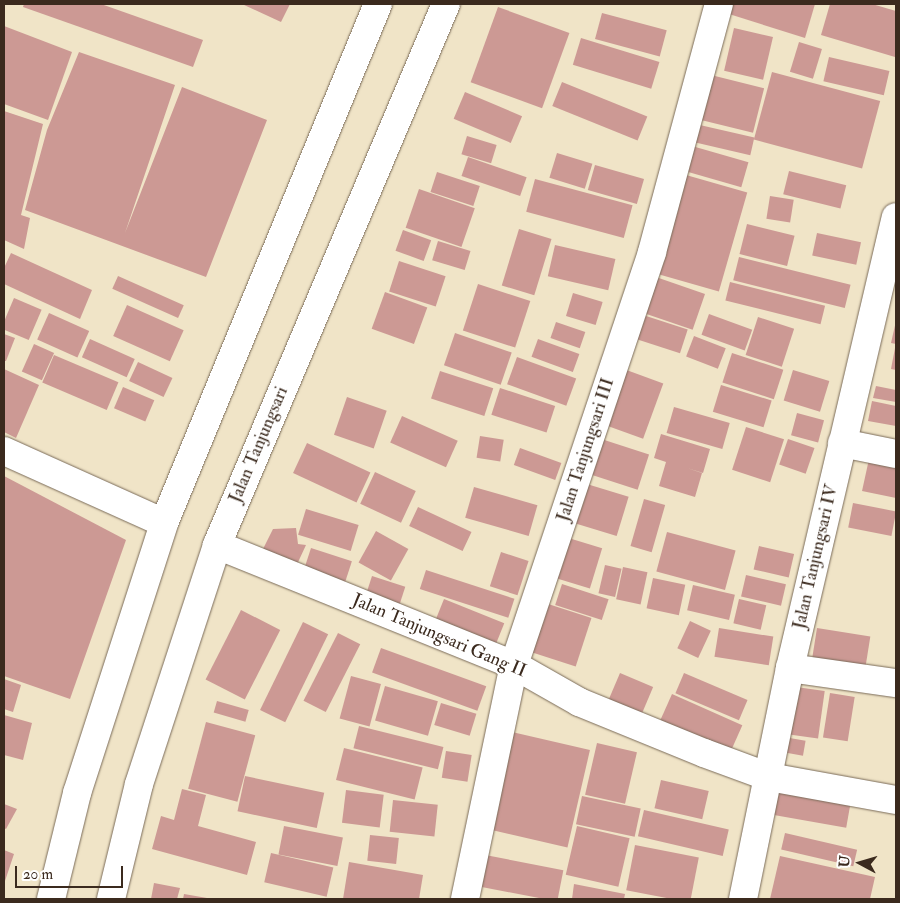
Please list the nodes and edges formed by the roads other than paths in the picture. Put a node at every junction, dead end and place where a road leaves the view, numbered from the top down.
1 (378, 4) edge
2 (446, 4) edge
3 (719, 4) edge
4 (896, 217) edge
5 (842, 443) junction
6 (4, 451) edge
7 (896, 454) edge
8 (164, 522) junction
9 (218, 545) junction
10 (514, 665) junction
11 (790, 668) junction
12 (896, 683) edge
13 (769, 777) junction
14 (896, 800) edge
15 (51, 899) edge
16 (111, 899) edge
17 (465, 899) edge
18 (743, 899) edge

1 - 8 street
2 - 9 street, Jalan Tanjungsari
3 - 10 street, Jalan Tanjungsari III
4 - 5 street, Jalan Tanjungsari IV
5 - 7 street
5 - 11 street, Jalan Tanjungsari IV
6 - 8 street
8 - 15 street
9 - 10 street, Jalan Tanjungsari Gang II
9 - 16 street, Jalan Tanjungsari
10 - 13 street, Jalan Tanjungsari Gang II
10 - 17 street, Jalan Tanjungsari III
11 - 12 street
11 - 13 street, Jalan Tanjungsari IV
13 - 14 street, Jalan Tanjungsari Gang II
13 - 18 street, Jalan Tanjungsari IV

